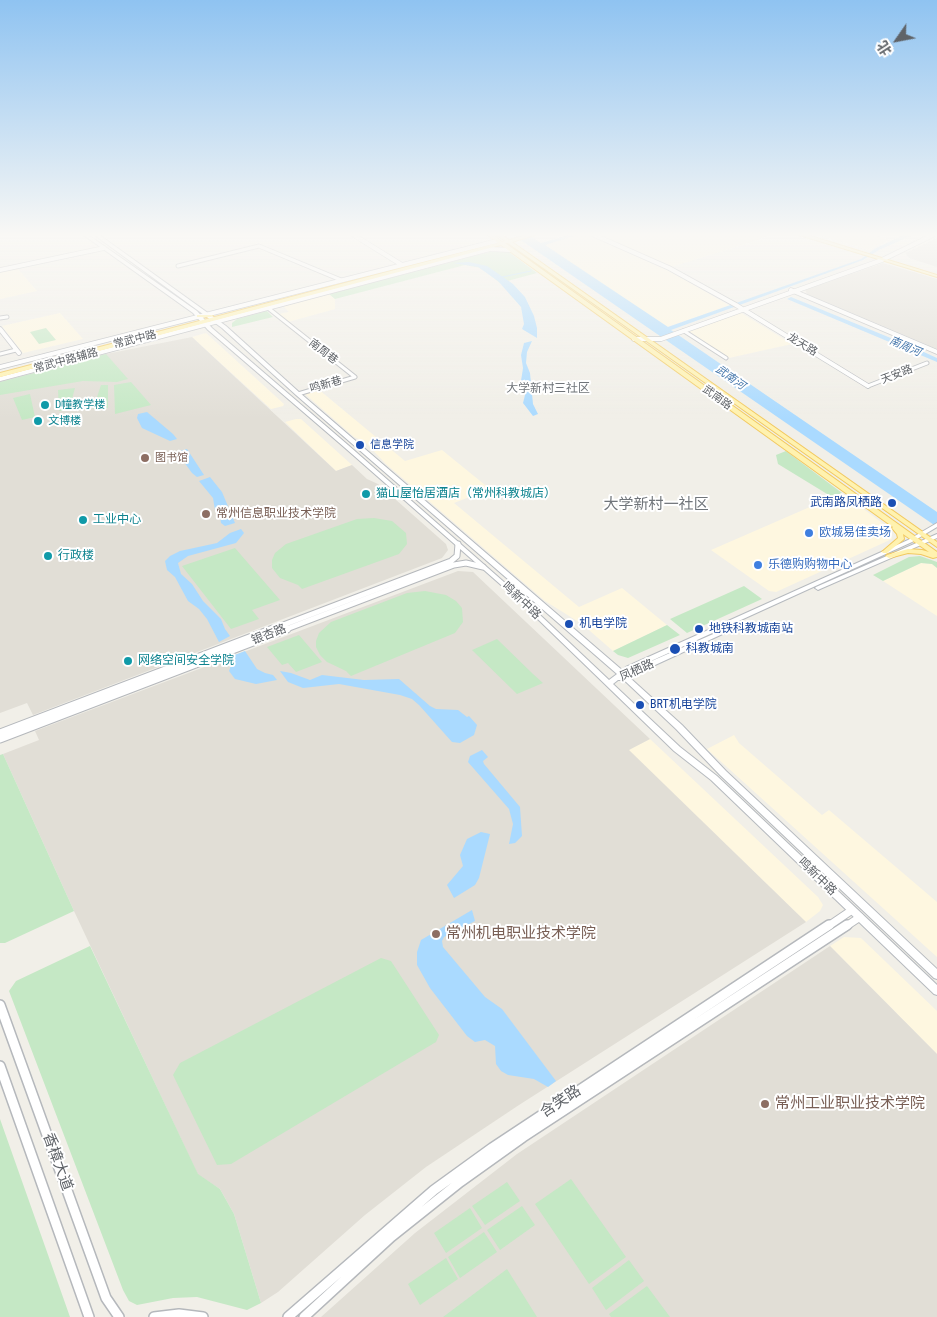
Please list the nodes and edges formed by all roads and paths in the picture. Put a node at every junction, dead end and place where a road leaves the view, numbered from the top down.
1 (169, 295) edge
2 (182, 295) edge
3 (293, 295) edge
4 (310, 295) edge
5 (574, 295) edge
6 (583, 295) edge
7 (719, 295) edge
8 (773, 295) edge
9 (804, 295) edge
10 (269, 306) junction
11 (738, 306) junction
12 (7, 317) dead end
13 (0, 318) edge
14 (214, 318) junction
15 (202, 320) junction
16 (0, 329) edge
17 (680, 331) junction
18 (634, 338) junction
19 (644, 339) junction
20 (17, 351) joint
21 (937, 352) edge
22 (0, 354) edge
23 (726, 358) dead end
24 (926, 363) dead end
25 (0, 369) edge
26 (0, 375) edge
27 (355, 377) joint
28 (0, 379) edge
29 (868, 386) joint
30 (298, 394) junction
31 (884, 518) junction
32 (937, 525) edge
33 (921, 534) junction
34 (937, 536) edge
35 (928, 540) junction
36 (916, 541) junction
37 (458, 544) junction
38 (937, 546) edge
39 (887, 554) junction
40 (937, 556) edge
41 (483, 567) junction
42 (623, 675) junction
43 (608, 683) junction
44 (0, 733) edge
45 (0, 739) edge
46 (852, 910) junction
47 (860, 917) junction
48 (937, 975) edge
49 (937, 991) edge
50 (0, 1004) edge
51 (0, 1066) edge
52 (89, 1317) edge
53 (119, 1317) edge
54 (154, 1317) edge
55 (203, 1317) edge
56 (288, 1317) edge
57 (304, 1317) edge

1 - 15 main road, 鸣新中路
2 - 14 main road, 鸣新中路
3 - 14 main road, 常武中路
4 - 10 main road, 常武中路
5 - 18 main road, 武南路
6 - 19 main road, 武南路
7 - 11 street, 龙天路
8 - 11 street
9 - 21 street
10 - 14 main road, 常武中路
10 - 27 street, 南周巷
11 - 17 street
11 - 17 street
11 - 29 street, 龙天路
12 - 13 street
14 - 15 main road, 常武中路
14 - 30 main road, 鸣新中路
15 - 25 main road, 常武中路
15 - 26 main road, 常武中路
15 - 28 street, 常武中路辅路
15 - 37 main road, 鸣新中路
16 - 20 street
17 - 19 street
17 - 23 street
18 - 19 street
18 - 31 main road, 武南路
19 - 33 main road, 武南路
20 - 22 street
24 - 29 street, 天安路
27 - 30 street, 鸣新巷
30 - 42 main road, 鸣新中路
31 - 36 main road, 武南路
31 - 39 main road
32 - 33 main road, 凤栖路
33 - 35 main road, 武南路
33 - 36 main road, 凤栖路
34 - 35 main road, 凤栖路
35 - 36 main road, 凤栖路
35 - 38 main road, 武南路
36 - 39 main road, 凤栖路
36 - 40 main road, 武南路
37 - 41 main road, 鸣新中路
37 - 44 street, 银杏路
39 - 40 main road
39 - 42 main road, 凤栖路
41 - 43 main road, 鸣新中路
41 - 45 street, 银杏路
42 - 43 main road, 凤栖路
42 - 48 main road, 鸣新中路
43 - 46 main road, 鸣新中路
46 - 47 main road, 鸣新中路
46 - 56 street, 含笑路
47 - 49 main road, 鸣新中路
47 - 57 street, 含笑路
50 - 53 street, 香樟大道
51 - 52 street, 香樟大道
54 - 55 street

